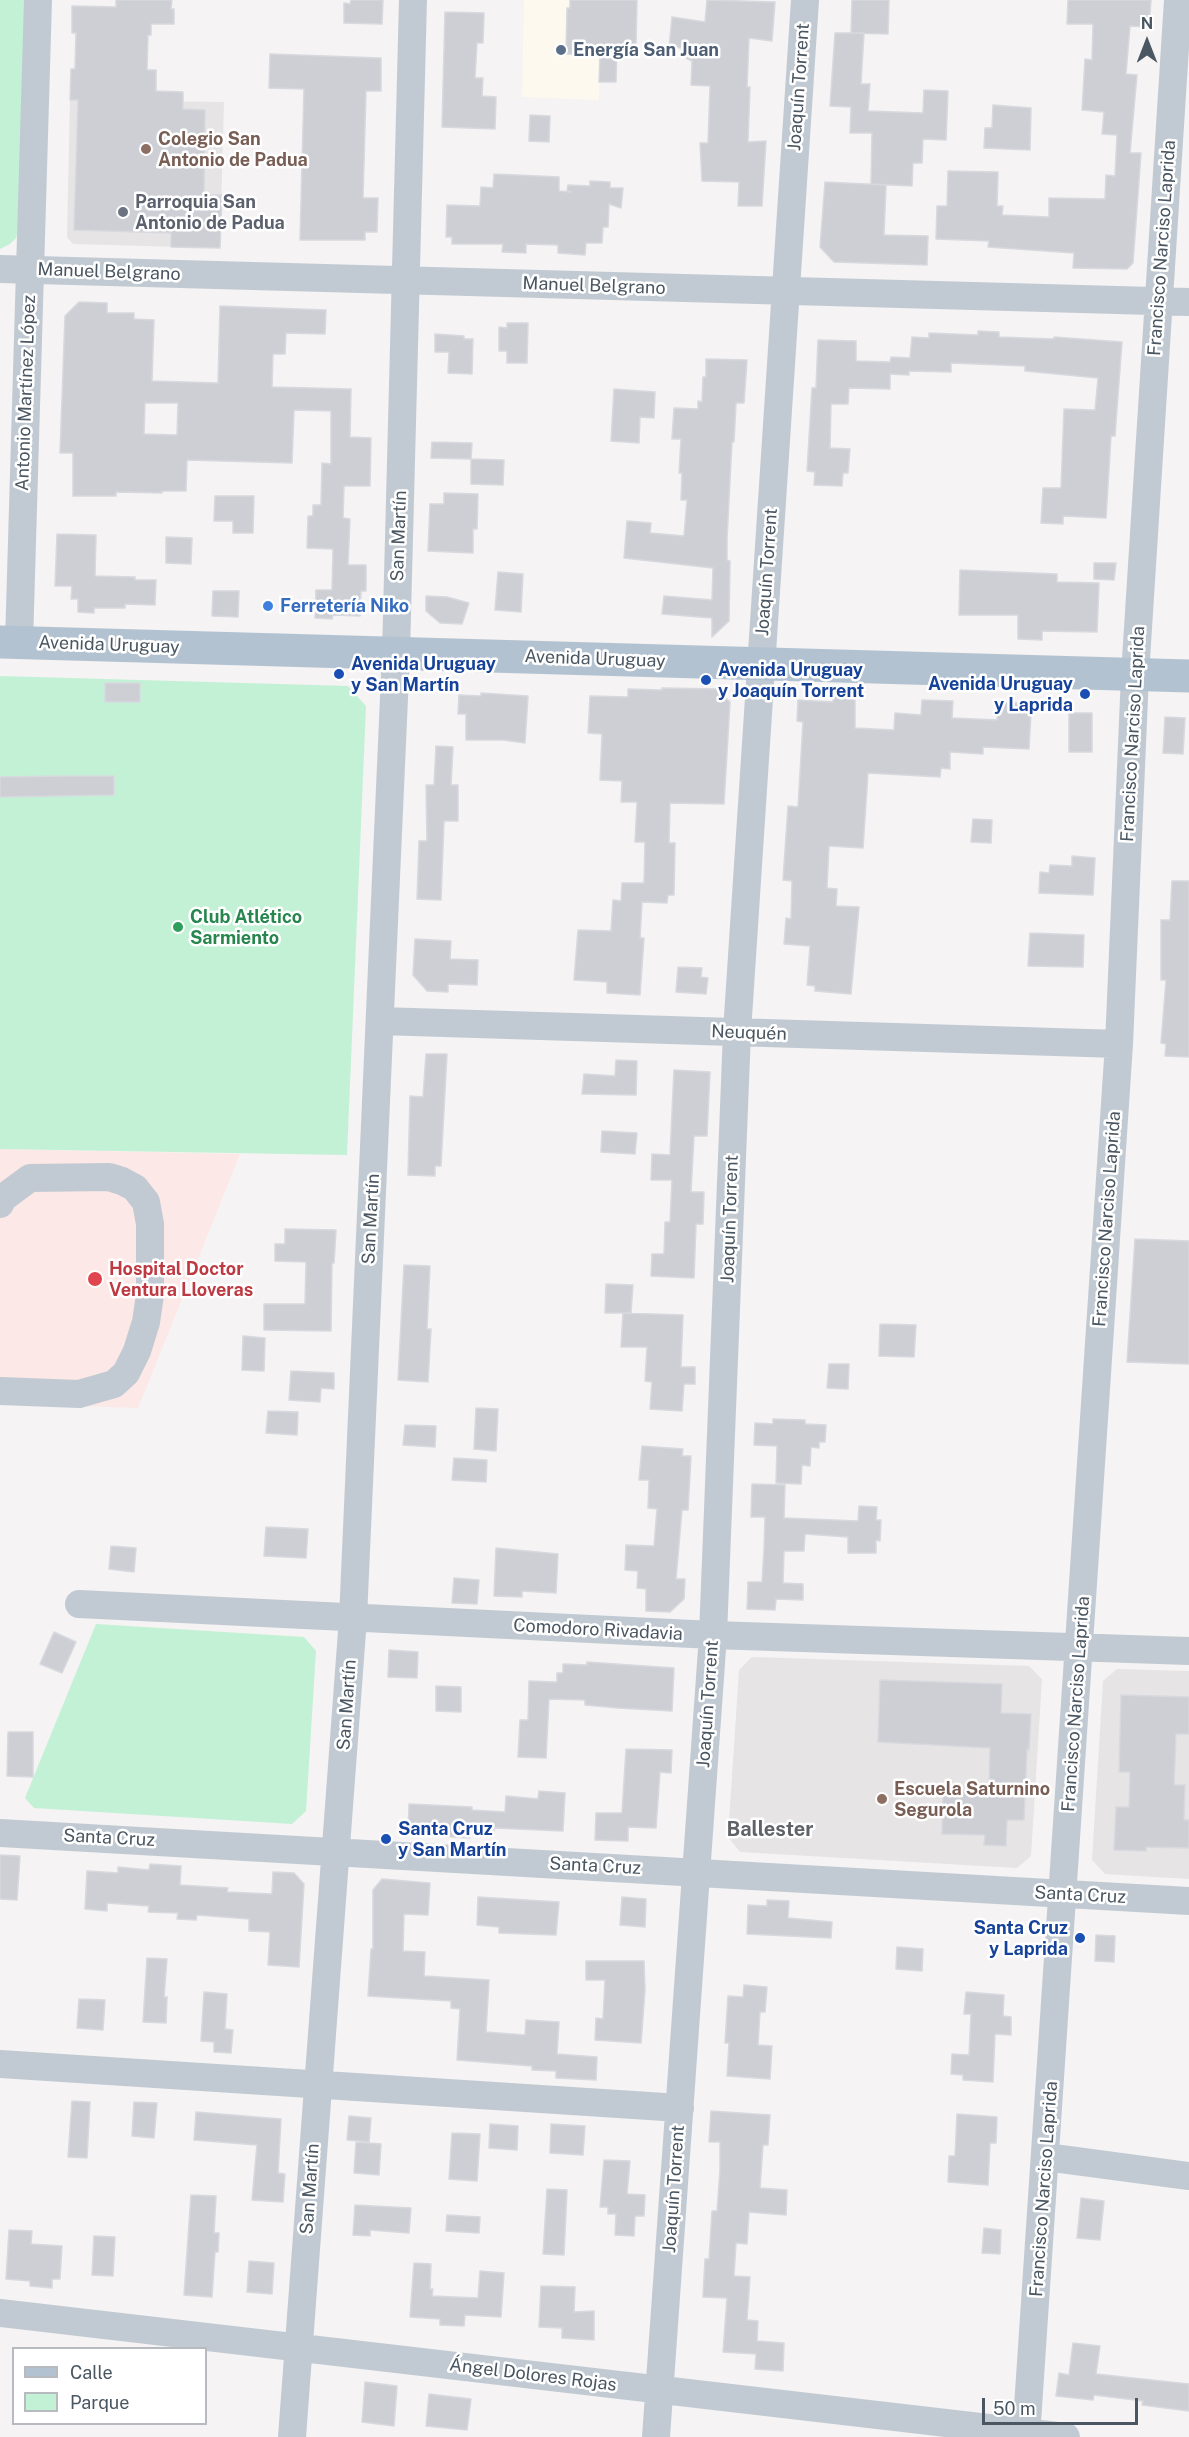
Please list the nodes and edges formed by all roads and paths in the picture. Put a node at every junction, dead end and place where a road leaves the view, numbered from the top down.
1 (38, 0) edge
2 (413, 0) edge
3 (805, 0) edge
4 (1178, 0) edge
5 (0, 269) edge
6 (30, 270) junction
7 (406, 280) junction
8 (786, 291) junction
9 (1159, 301) junction
10 (1189, 302) edge
11 (9, 643) edge
12 (396, 654) junction
13 (761, 664) junction
14 (1135, 675) junction
15 (1189, 676) edge
16 (380, 1021) junction
17 (737, 1032) junction
18 (1119, 1044) junction
19 (0, 1204) edge
20 (0, 1391) edge
21 (79, 1604) dead end
22 (354, 1618) junction
23 (713, 1635) junction
24 (1079, 1648) junction
25 (1189, 1651) edge
26 (0, 1833) edge
27 (336, 1851) junction
28 (697, 1872) junction
29 (1063, 1894) junction
30 (1189, 1901) edge
31 (0, 2064) edge
32 (318, 2084) junction
33 (680, 2108) junction
34 (1046, 2157) junction
35 (1189, 2176) edge
36 (0, 2313) edge
37 (298, 2348) junction
38 (659, 2390) junction
39 (1026, 2435) edge
40 (292, 2437) edge
41 (656, 2437) edge
42 (1066, 2437) edge

1 - 6 street, Antonio Martínez López
2 - 7 street, San Martín
3 - 8 street, Joaquín Torrent
4 - 9 street, Francisco Narciso Laprida
5 - 6 street, Manuel Belgrano
6 - 7 street, Manuel Belgrano
6 - 11 street, Antonio Martínez López
7 - 8 street, Manuel Belgrano
7 - 12 street, San Martín
8 - 9 street, Manuel Belgrano
8 - 13 street, Joaquín Torrent
9 - 10 street, Manuel Belgrano
9 - 14 street, Francisco Narciso Laprida
11 - 12 main road, Avenida Uruguay
12 - 13 main road, Avenida Uruguay
12 - 16 street, San Martín
13 - 14 main road, Avenida Uruguay
13 - 17 street, Joaquín Torrent
14 - 15 main road, Avenida Uruguay
14 - 18 street, Francisco Narciso Laprida
16 - 17 street, Neuquén
16 - 22 street, San Martín
17 - 18 street, Neuquén
17 - 23 street, Joaquín Torrent
18 - 24 street, Francisco Narciso Laprida
19 - 20 street
21 - 22 street, Comodoro Rivadavia
22 - 23 street, Comodoro Rivadavia
22 - 27 street, San Martín
23 - 24 street, Comodoro Rivadavia
23 - 28 street, Joaquín Torrent
24 - 25 street, Comodoro Rivadavia
24 - 29 street, Francisco Narciso Laprida
26 - 27 street, Santa Cruz
27 - 28 street, Santa Cruz
27 - 32 street, San Martín
28 - 29 street, Santa Cruz
28 - 33 street, Joaquín Torrent
29 - 30 street, Santa Cruz
29 - 34 street, Francisco Narciso Laprida
31 - 32 street
32 - 33 street
32 - 37 street, San Martín
33 - 38 street, Joaquín Torrent
34 - 35 street
34 - 39 street, Francisco Narciso Laprida
36 - 37 street, Ángel Dolores Rojas
37 - 38 street, Ángel Dolores Rojas
37 - 40 street, San Martín
38 - 39 street, Ángel Dolores Rojas
38 - 41 street, Joaquín Torrent
39 - 42 street, Ángel Dolores Rojas

